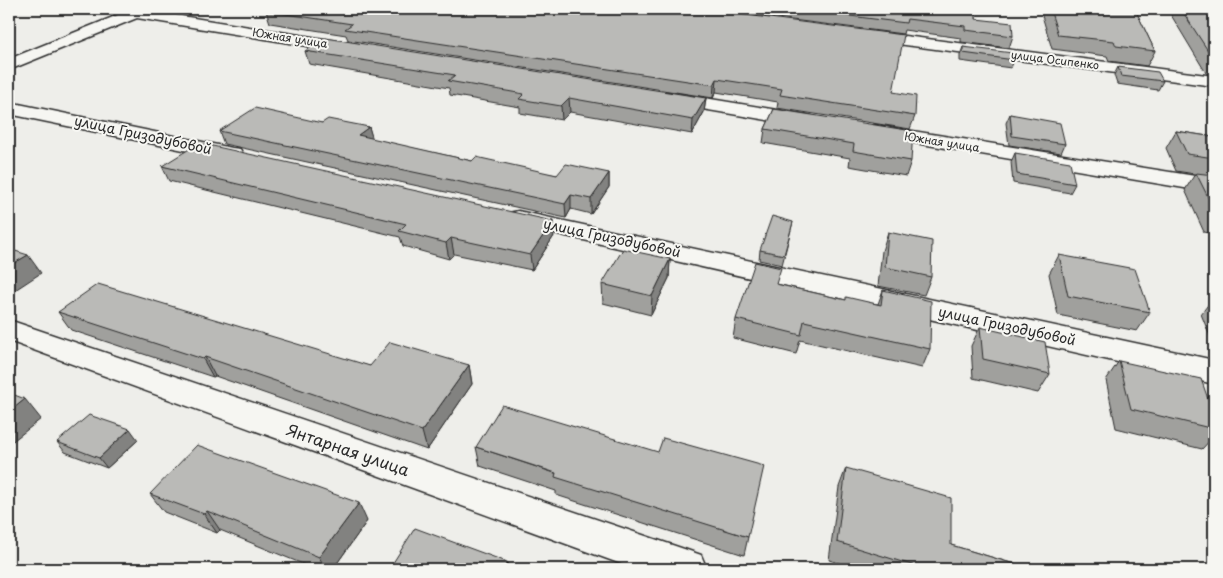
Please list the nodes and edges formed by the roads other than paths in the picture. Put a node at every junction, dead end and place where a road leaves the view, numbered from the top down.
1 (107, 9) edge
2 (142, 11) edge
3 (854, 34) edge
4 (371, 51) edge
5 (9, 64) edge
6 (1214, 81) edge
7 (646, 95) edge
8 (9, 108) edge
9 (822, 123) edge
10 (861, 129) edge
11 (252, 159) edge
12 (1214, 186) edge
13 (495, 213) edge
14 (9, 330) edge
15 (1214, 372) edge
16 (686, 569) edge

1 - 2 street, Южная улица
2 - 4 street, Южная улица
2 - 5 street
3 - 6 street, улица Осипенко
7 - 9 street
8 - 11 street, улица Гризодубовой
10 - 12 street, Южная улица
13 - 15 street, улица Гризодубовой
14 - 16 street, Янтарная улица

